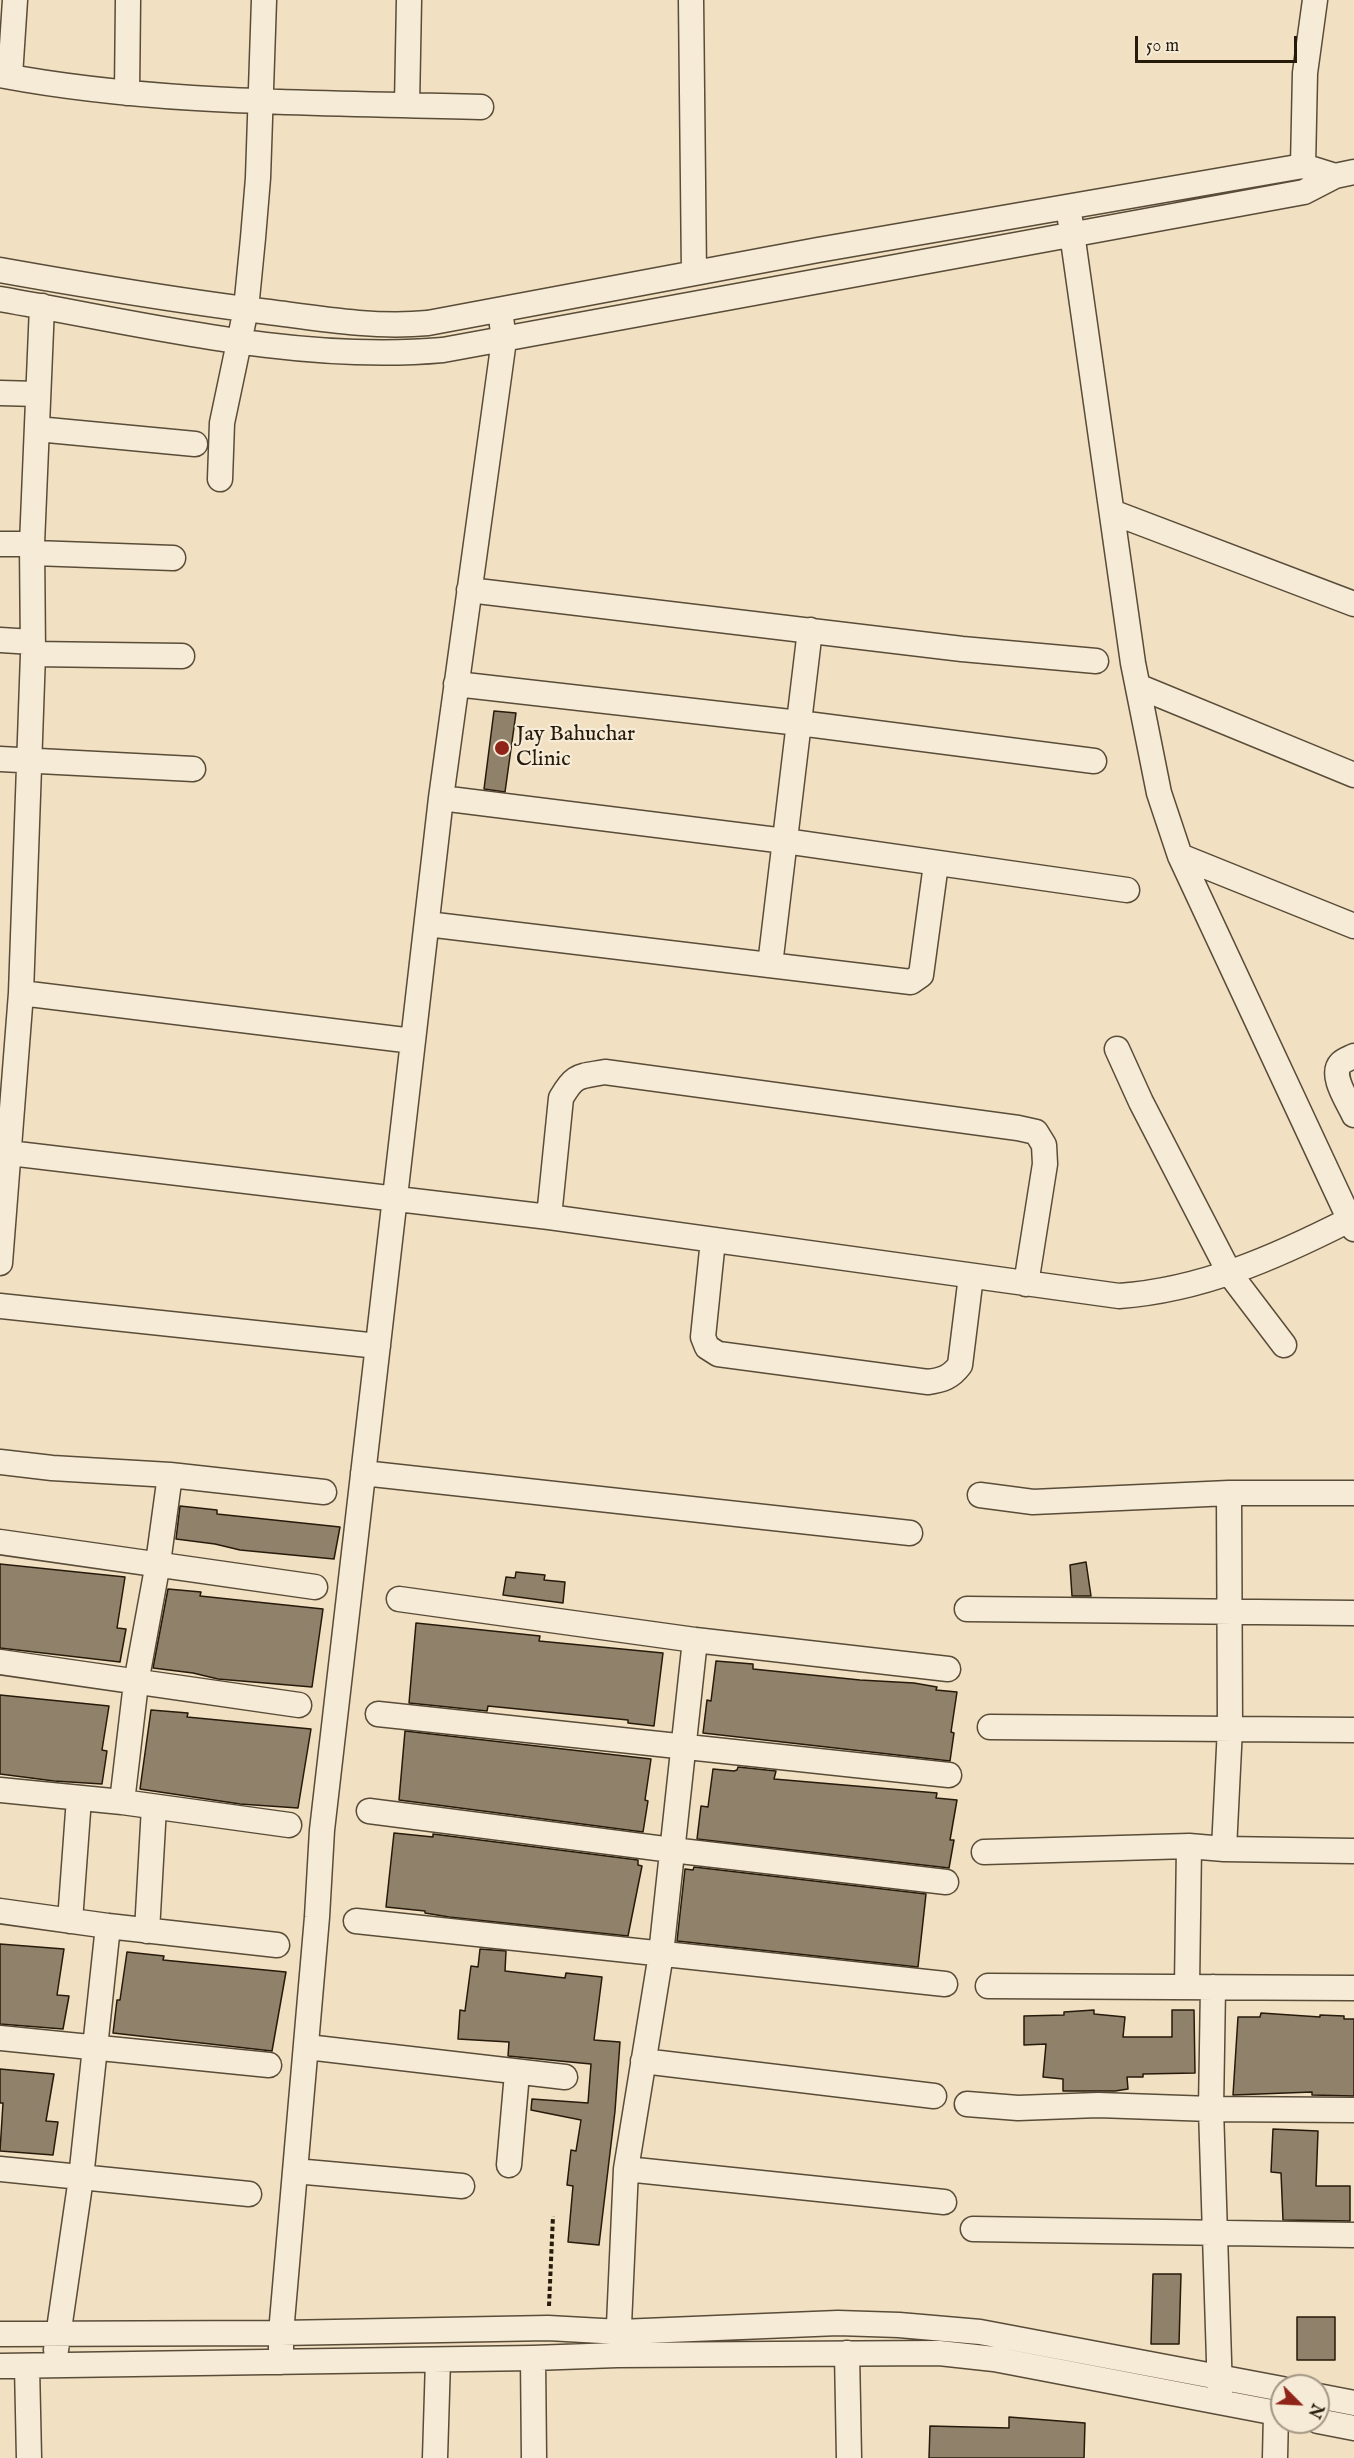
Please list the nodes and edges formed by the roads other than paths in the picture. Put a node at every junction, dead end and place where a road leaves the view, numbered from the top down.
1 (15, 0) edge
2 (128, 0) edge
3 (264, 0) edge
4 (409, 0) edge
5 (691, 0) edge
6 (1315, 0) edge
7 (5, 75) edge
8 (127, 93) junction
9 (261, 101) junction
10 (407, 105) junction
11 (481, 107) dead end
12 (1303, 166) junction
13 (1344, 174) edge
14 (1069, 207) junction
15 (1071, 236) junction
16 (0, 270) edge
17 (694, 273) junction
18 (0, 299) edge
19 (42, 306) junction
20 (246, 309) junction
21 (500, 310) junction
22 (504, 340) junction
23 (241, 341) junction
24 (0, 393) edge
25 (38, 394) junction
26 (37, 429) junction
27 (195, 444) dead end
28 (220, 478) dead end
29 (1112, 512) junction
30 (0, 544) edge
31 (33, 548) junction
32 (173, 558) dead end
33 (469, 590) junction
34 (1354, 604) edge
35 (810, 630) junction
36 (0, 639) edge
37 (33, 648) junction
38 (182, 656) dead end
39 (1096, 661) dead end
40 (456, 684) junction
41 (1140, 687) junction
42 (799, 723) junction
43 (0, 759) edge
44 (28, 759) junction
45 (1094, 761) dead end
46 (193, 769) dead end
47 (1354, 776) edge
48 (441, 798) junction
49 (785, 841) junction
50 (1180, 856) junction
51 (936, 864) junction
52 (1127, 890) dead end
53 (427, 924) junction
54 (1354, 926) edge
55 (770, 965) junction
56 (21, 993) junction
57 (413, 1041) junction
58 (1118, 1049) dead end
59 (1354, 1056) edge
60 (1354, 1115) edge
61 (4, 1152) edge
62 (1346, 1190) edge
63 (394, 1197) junction
64 (549, 1217) junction
65 (1351, 1225) edge
66 (713, 1240) junction
67 (0, 1263) edge
68 (1230, 1274) junction
69 (971, 1276) junction
70 (1026, 1284) junction
71 (0, 1306) edge
72 (1284, 1345) dead end
73 (378, 1346) junction
74 (0, 1462) edge
75 (363, 1473) junction
76 (170, 1475) junction
77 (324, 1492) dead end
78 (1229, 1493) junction
79 (1354, 1493) edge
80 (980, 1496) dead end
81 (910, 1533) dead end
82 (0, 1542) edge
83 (158, 1563) junction
84 (315, 1587) dead end
85 (399, 1599) dead end
86 (967, 1609) dead end
87 (1230, 1611) junction
88 (1354, 1613) edge
89 (695, 1640) junction
90 (0, 1662) edge
91 (948, 1669) dead end
92 (136, 1683) junction
93 (299, 1705) dead end
94 (378, 1714) dead end
95 (990, 1727) dead end
96 (1230, 1728) junction
97 (1354, 1730) edge
98 (684, 1747) junction
99 (950, 1775) dead end
100 (0, 1790) edge
101 (78, 1798) junction
102 (122, 1802) junction
103 (154, 1807) junction
104 (369, 1812) dead end
105 (289, 1825) dead end
106 (1188, 1846) junction
107 (1224, 1849) junction
108 (672, 1850) junction
109 (1354, 1851) edge
110 (984, 1852) dead end
111 (946, 1882) dead end
112 (0, 1911) edge
113 (70, 1921) junction
114 (356, 1921) dead end
115 (108, 1926) junction
116 (147, 1931) junction
117 (278, 1945) dead end
118 (661, 1954) junction
119 (945, 1984) dead end
120 (988, 1986) dead end
121 (1187, 1986) junction
122 (1213, 1987) junction
123 (1354, 1988) edge
124 (0, 2038) edge
125 (96, 2047) junction
126 (307, 2047) junction
127 (643, 2061) junction
128 (269, 2066) dead end
129 (517, 2073) junction
130 (565, 2077) dead end
131 (934, 2096) dead end
132 (967, 2104) dead end
133 (1211, 2109) junction
134 (1354, 2110) edge
135 (510, 2165) dead end
136 (0, 2169) edge
137 (626, 2169) junction
138 (295, 2171) junction
139 (81, 2178) junction
140 (462, 2186) dead end
141 (249, 2194) dead end
142 (944, 2202) dead end
143 (973, 2229) dead end
144 (1215, 2233) junction
145 (1354, 2235) edge
146 (281, 2333) junction
147 (0, 2334) edge
148 (59, 2334) junction
149 (618, 2343) junction
150 (848, 2353) junction
151 (533, 2358) junction
152 (438, 2360) junction
153 (281, 2362) junction
154 (54, 2365) junction
155 (0, 2366) edge
156 (27, 2366) junction
157 (1221, 2378) junction
158 (1270, 2387) edge
159 (1330, 2398) edge
160 (1220, 2403) junction
161 (1354, 2403) edge
162 (1270, 2412) edge
163 (1330, 2423) edge
164 (1354, 2428) edge
165 (1277, 2434) edge
166 (29, 2458) edge
167 (435, 2458) edge
168 (534, 2458) edge
169 (849, 2458) edge
170 (1275, 2458) edge

1 - 7 street
2 - 8 street
3 - 9 street
4 - 10 street
5 - 17 street
6 - 12 street
7 - 8 street
8 - 9 street
9 - 10 street
9 - 20 street
10 - 11 street
12 - 13 street
12 - 14 street
13 - 15 street
14 - 15 street
14 - 17 street
15 - 22 street
15 - 29 street
16 - 20 street
17 - 21 street
18 - 19 street
19 - 23 street
19 - 25 street
20 - 21 street
20 - 23 street
21 - 22 street
22 - 23 street
22 - 33 street
23 - 28 street
24 - 25 street
25 - 26 street
26 - 27 street
26 - 31 street
29 - 34 street
29 - 41 street
30 - 31 street
31 - 32 street
31 - 37 street
33 - 35 street
33 - 40 street
35 - 39 street
35 - 42 street
36 - 37 street
37 - 38 street
37 - 44 street
40 - 42 street
40 - 48 street
41 - 47 street
41 - 50 street
42 - 45 street
42 - 49 street
43 - 44 street
44 - 46 street
44 - 56 street
48 - 49 street
48 - 53 street
49 - 51 street
49 - 55 street
50 - 54 street
50 - 62 street
51 - 52 street
51 - 55 street
53 - 55 street
53 - 57 street
56 - 57 street
56 - 61 street
57 - 63 street
58 - 68 street
59 - 60 street
61 - 63 street
61 - 67 street
62 - 65 street
63 - 64 street
63 - 73 street
64 - 66 street
64 - 70 street
65 - 68 street
66 - 69 street
66 - 69 street
68 - 70 street
68 - 72 street
69 - 70 street
71 - 73 street
73 - 75 street
74 - 76 street
75 - 81 street
75 - 126 street
76 - 77 street
76 - 83 street
78 - 79 street
78 - 80 street
78 - 87 street
82 - 83 street
83 - 84 street
83 - 92 street
85 - 89 street
86 - 87 street
87 - 88 street
87 - 96 street
89 - 91 street
89 - 98 street
90 - 92 street
92 - 93 street
92 - 102 street
94 - 98 street
95 - 96 street
96 - 97 street
96 - 107 street
98 - 99 street
98 - 108 street
100 - 101 street
101 - 102 street
101 - 113 street
102 - 103 street
103 - 105 street
103 - 116 street
104 - 108 street
106 - 107 street
106 - 110 street
106 - 121 street
107 - 109 street
108 - 111 street
108 - 118 street
112 - 113 street
113 - 115 street
114 - 118 street
115 - 116 street
115 - 125 street
116 - 117 street
118 - 119 street
118 - 127 street
120 - 121 street
121 - 122 street
122 - 123 street
122 - 133 street
124 - 125 street
125 - 128 street
125 - 139 street
126 - 129 street
126 - 138 street
127 - 131 street
127 - 137 street
129 - 130 street
129 - 135 street
132 - 133 street
133 - 134 street
133 - 144 street
136 - 139 street
137 - 142 street
137 - 149 street
138 - 140 street
138 - 146 street
139 - 141 street
139 - 148 street
143 - 144 street
144 - 145 street
144 - 157 street
146 - 148 street
146 - 149 street
146 - 153 street
147 - 148 street
148 - 154 street
149 - 150 street
149 - 151 street
149 - 157 street
150 - 160 street
150 - 169 street
151 - 152 street
151 - 168 street
152 - 153 street
152 - 167 street
153 - 154 street
154 - 156 street
155 - 156 street
156 - 166 street
157 - 158 street
157 - 160 street
159 - 161 street
160 - 162 street
163 - 164 street
165 - 170 street

